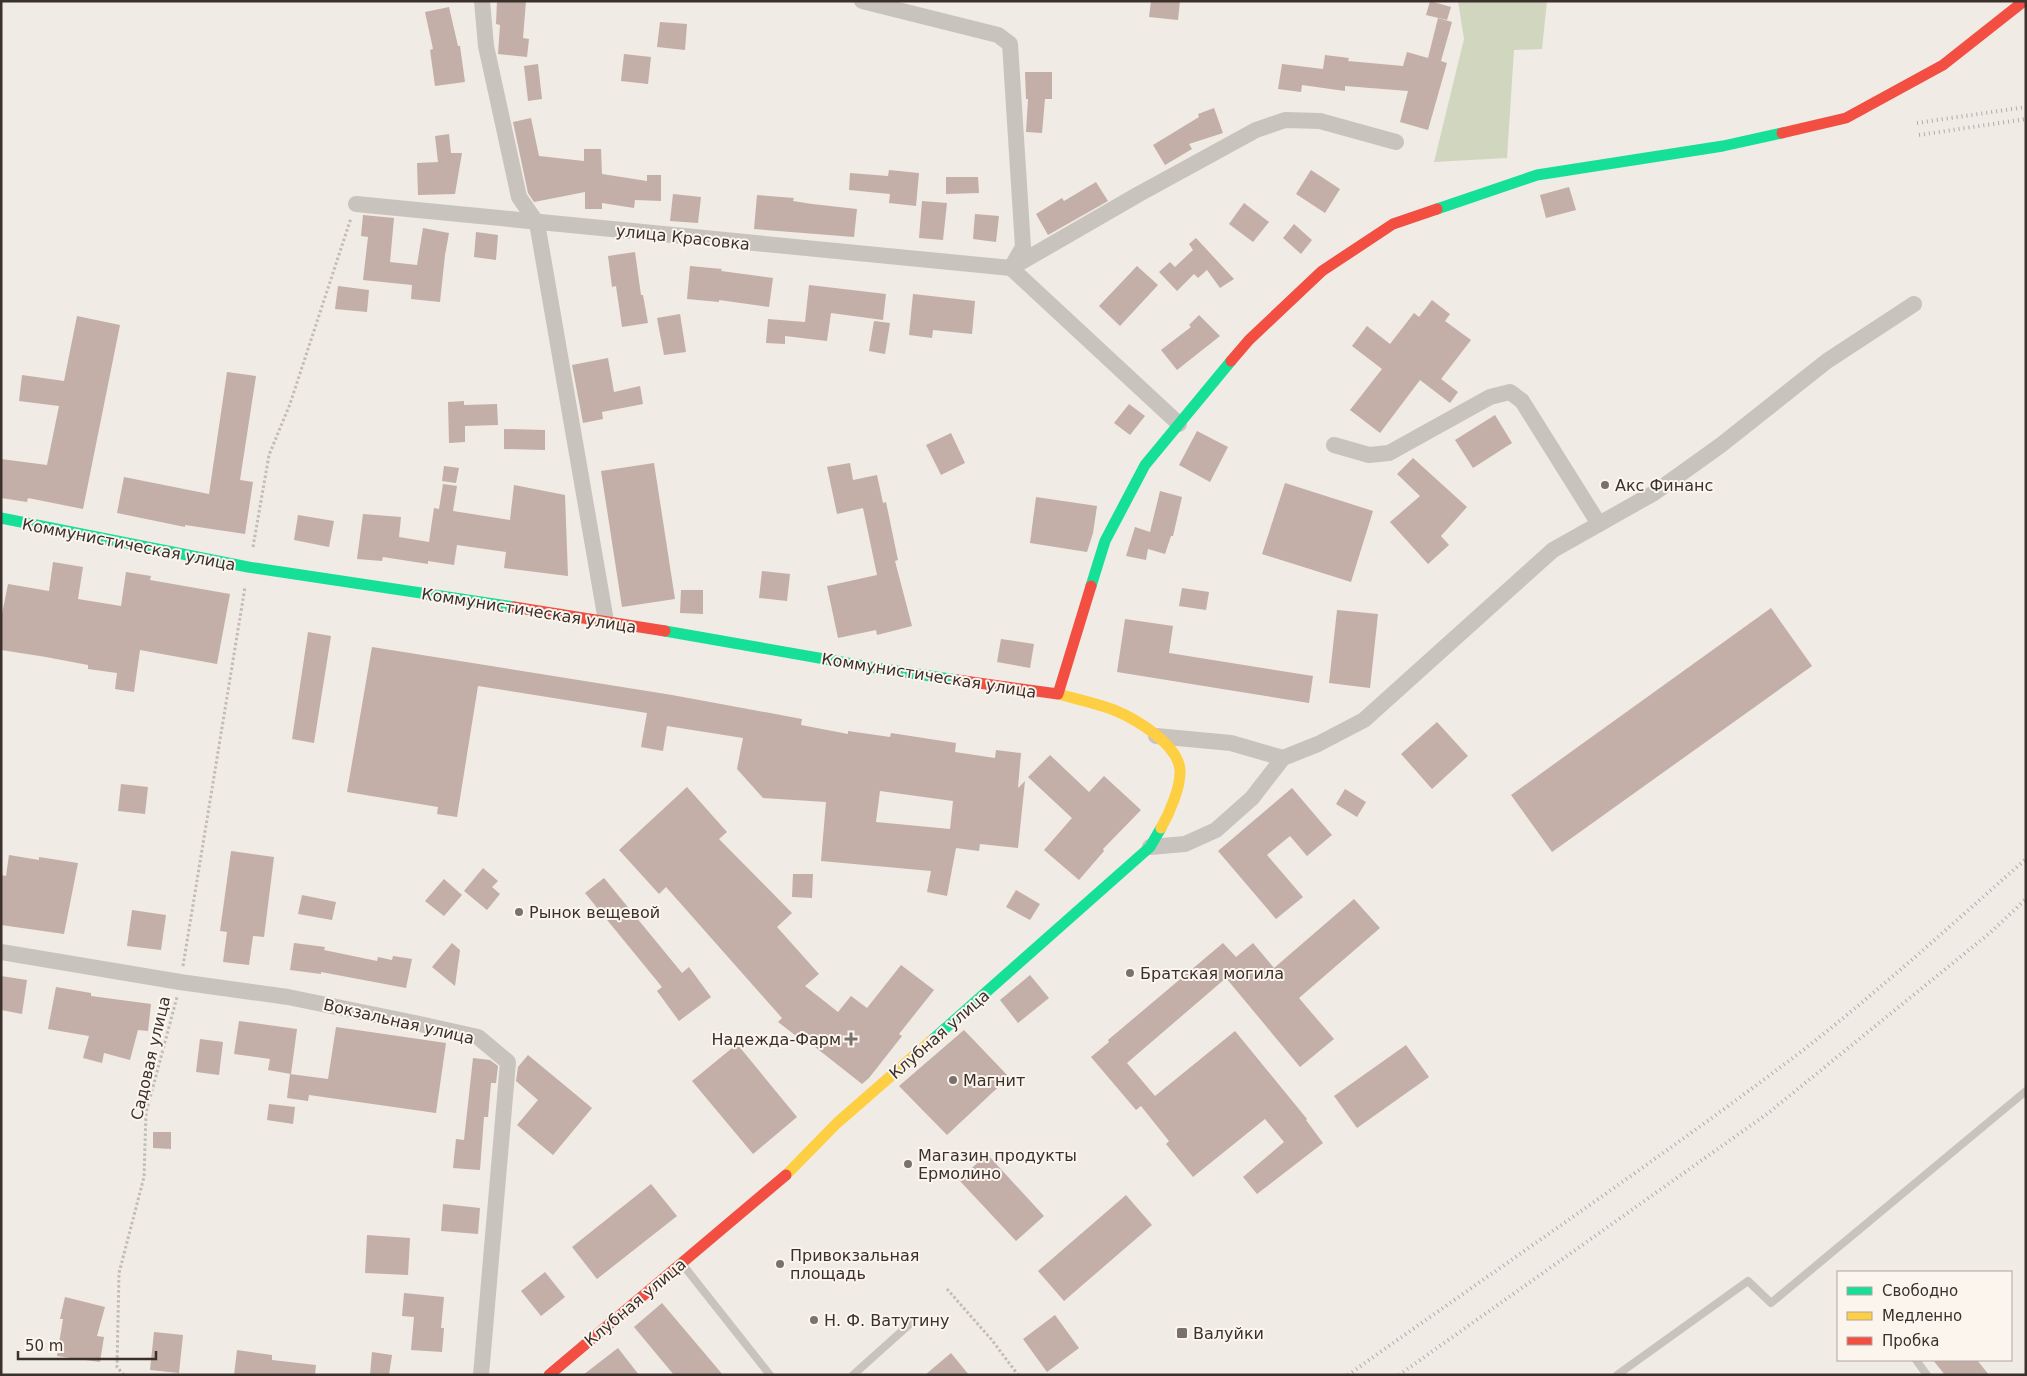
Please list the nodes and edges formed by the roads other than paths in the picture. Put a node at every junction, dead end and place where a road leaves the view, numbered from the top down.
1 (482, 1) edge
2 (862, 1) edge
3 (2024, 1) edge
4 (1396, 142) dead end
5 (356, 204) dead end
6 (537, 223) junction
7 (1011, 268) junction
8 (1914, 304) dead end
9 (1179, 424) junction
10 (1334, 445) dead end
11 (1, 518) edge
12 (1599, 524) junction
13 (606, 621) junction
14 (1058, 694) junction
15 (1156, 736) junction
16 (1283, 758) junction
17 (1150, 847) junction
18 (1, 952) edge
19 (2026, 1091) edge
20 (681, 1263) junction
21 (910, 1323) dead end
22 (1917, 1361) edge
23 (481, 1375) edge
24 (550, 1375) edge
25 (770, 1375) edge
26 (853, 1375) edge
27 (1617, 1375) edge
28 (1927, 1375) edge

1 - 6 street
2 - 7 street
3 - 9 main road
4 - 7 street
5 - 6 street, улица Красовка
6 - 7 street, улица Красовка
6 - 13 street
7 - 9 street
8 - 12 street
9 - 14 main road
10 - 12 street
11 - 13 main road, Коммунистическая улица
12 - 16 street
13 - 14 main road, Коммунистическая улица
14 - 15 main road, Клубная улица
15 - 16 street
15 - 17 main road, Клубная улица
16 - 17 street
17 - 20 main road, Клубная улица
18 - 23 street, Вокзальная улица
19 - 27 lane
20 - 24 main road, Клубная улица
20 - 25 lane
21 - 26 lane
22 - 28 lane

